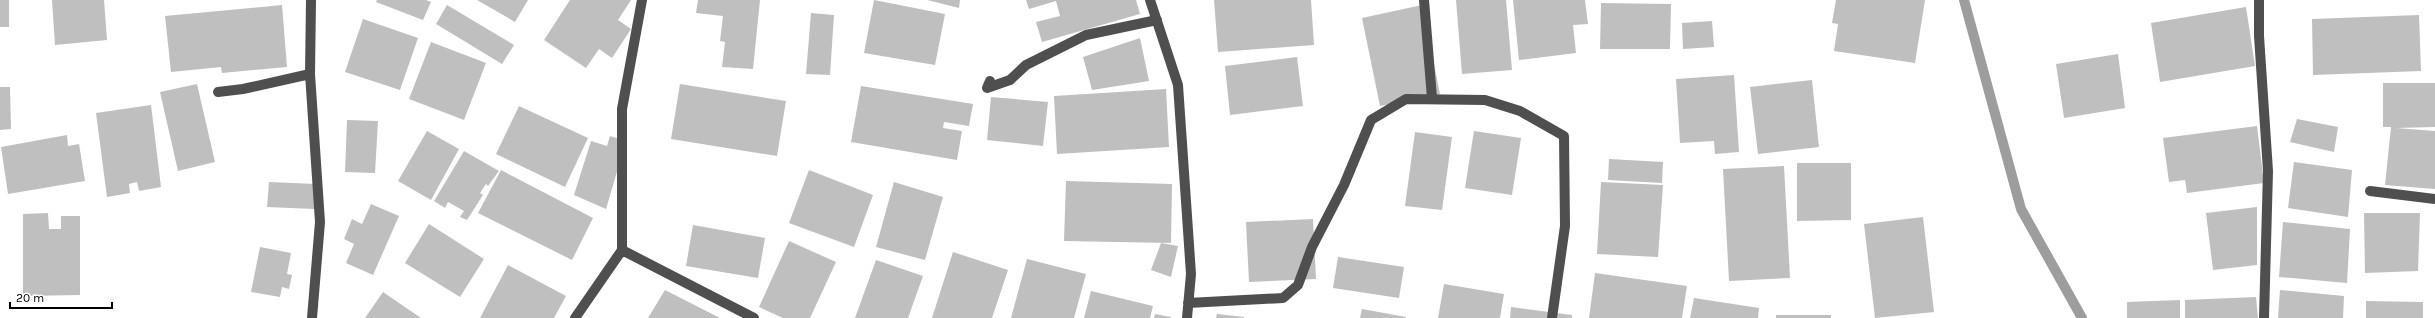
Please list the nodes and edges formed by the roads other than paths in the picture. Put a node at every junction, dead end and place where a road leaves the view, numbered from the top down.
1 (312, 0) edge
2 (642, 0) edge
3 (1150, 0) edge
4 (1424, 0) edge
5 (2259, 0) edge
6 (1157, 20) junction
7 (310, 74) junction
8 (990, 82) dead end
9 (218, 92) dead end
10 (1432, 98) junction
11 (2370, 191) dead end
12 (2435, 199) edge
13 (622, 250) junction
14 (1188, 303) junction
15 (312, 318) edge
16 (575, 318) edge
17 (754, 318) edge
18 (1187, 318) edge
19 (1552, 318) edge
20 (2264, 318) edge

1 - 7 street
2 - 13 street
3 - 6 street
4 - 10 street
5 - 20 street
6 - 8 street
6 - 14 street
7 - 9 street
7 - 15 street
10 - 14 street
10 - 19 street
11 - 12 street
13 - 16 street
13 - 17 street
14 - 18 street

